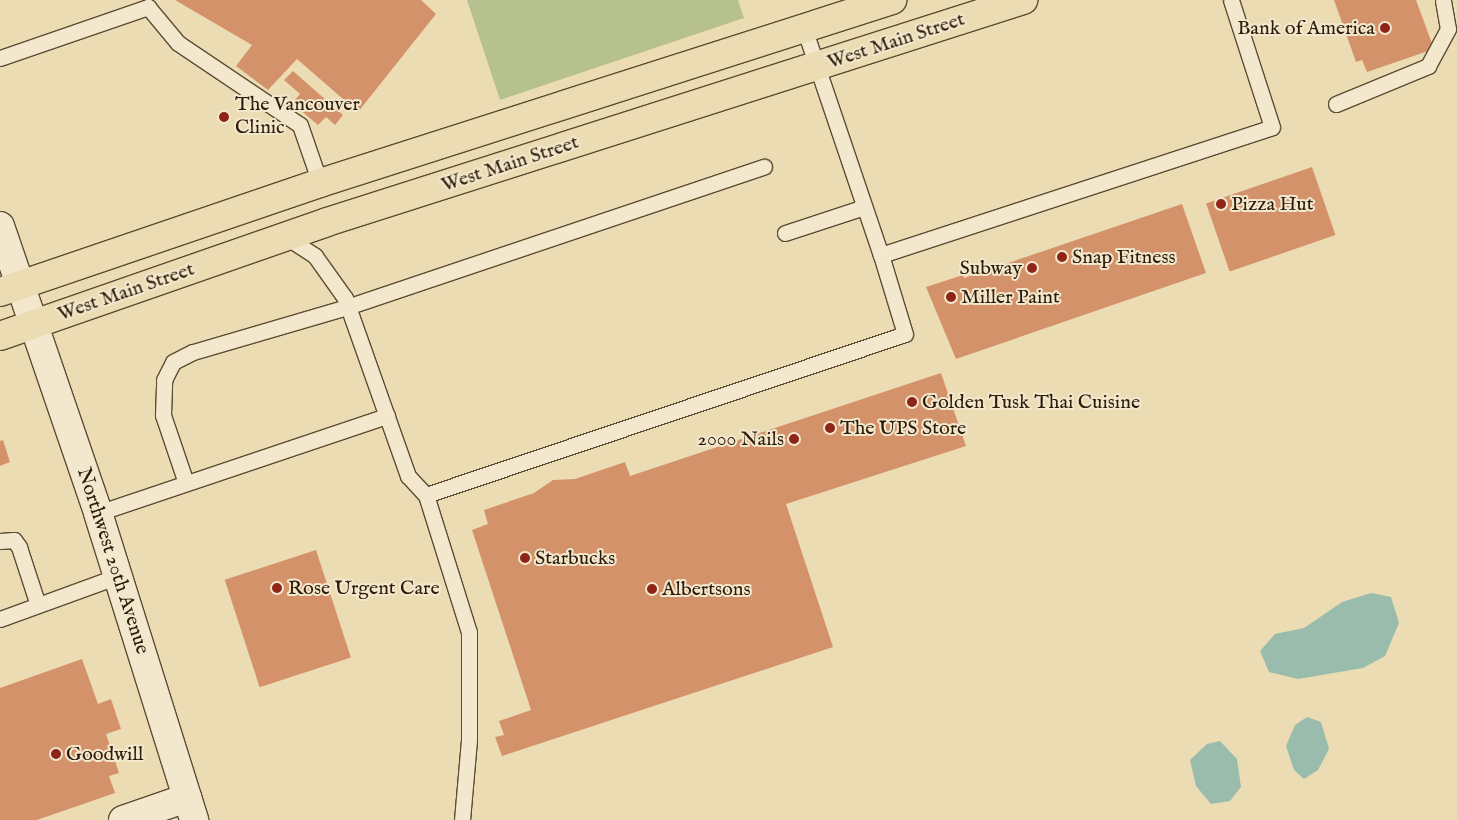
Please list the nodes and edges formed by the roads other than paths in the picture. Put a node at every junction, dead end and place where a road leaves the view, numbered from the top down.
1 (892, 0) edge
2 (1023, 0) edge
3 (1231, 0) edge
4 (1443, 0) edge
5 (804, 28) junction
6 (0, 58) edge
7 (817, 67) junction
8 (1336, 104) dead end
9 (764, 167) dead end
10 (320, 183) junction
11 (864, 207) junction
12 (0, 226) edge
13 (785, 233) dead end
14 (286, 237) junction
15 (881, 255) junction
16 (22, 301) edge
17 (347, 307) junction
18 (0, 336) edge
19 (387, 416) junction
20 (186, 483) junction
21 (426, 495) junction
22 (98, 513) junction
23 (0, 541) edge
24 (118, 576) junction
25 (38, 605) junction
26 (0, 619) edge
27 (191, 809) edge
28 (123, 820) edge
29 (462, 820) edge

1 - 5 highway, West Main Street
2 - 7 highway, West Main Street
3 - 15 lane
4 - 8 lane
5 - 7 lane
5 - 10 highway, West Main Street
6 - 10 lane
7 - 11 lane
7 - 14 highway, West Main Street
9 - 17 lane
10 - 16 highway, West Main Street
11 - 13 lane
11 - 15 lane
12 - 16 street, Northwest 20th Avenue
14 - 16 highway, West Main Street
14 - 17 lane
15 - 21 lane
16 - 18 highway, West Main Street
16 - 22 street, Northwest 20th Avenue
17 - 19 lane
17 - 20 lane
19 - 20 lane
19 - 21 lane
20 - 22 lane
21 - 29 lane
22 - 24 street, Northwest 20th Avenue
23 - 25 lane
24 - 25 lane
24 - 27 street, Northwest 20th Avenue
25 - 26 lane
27 - 28 street

